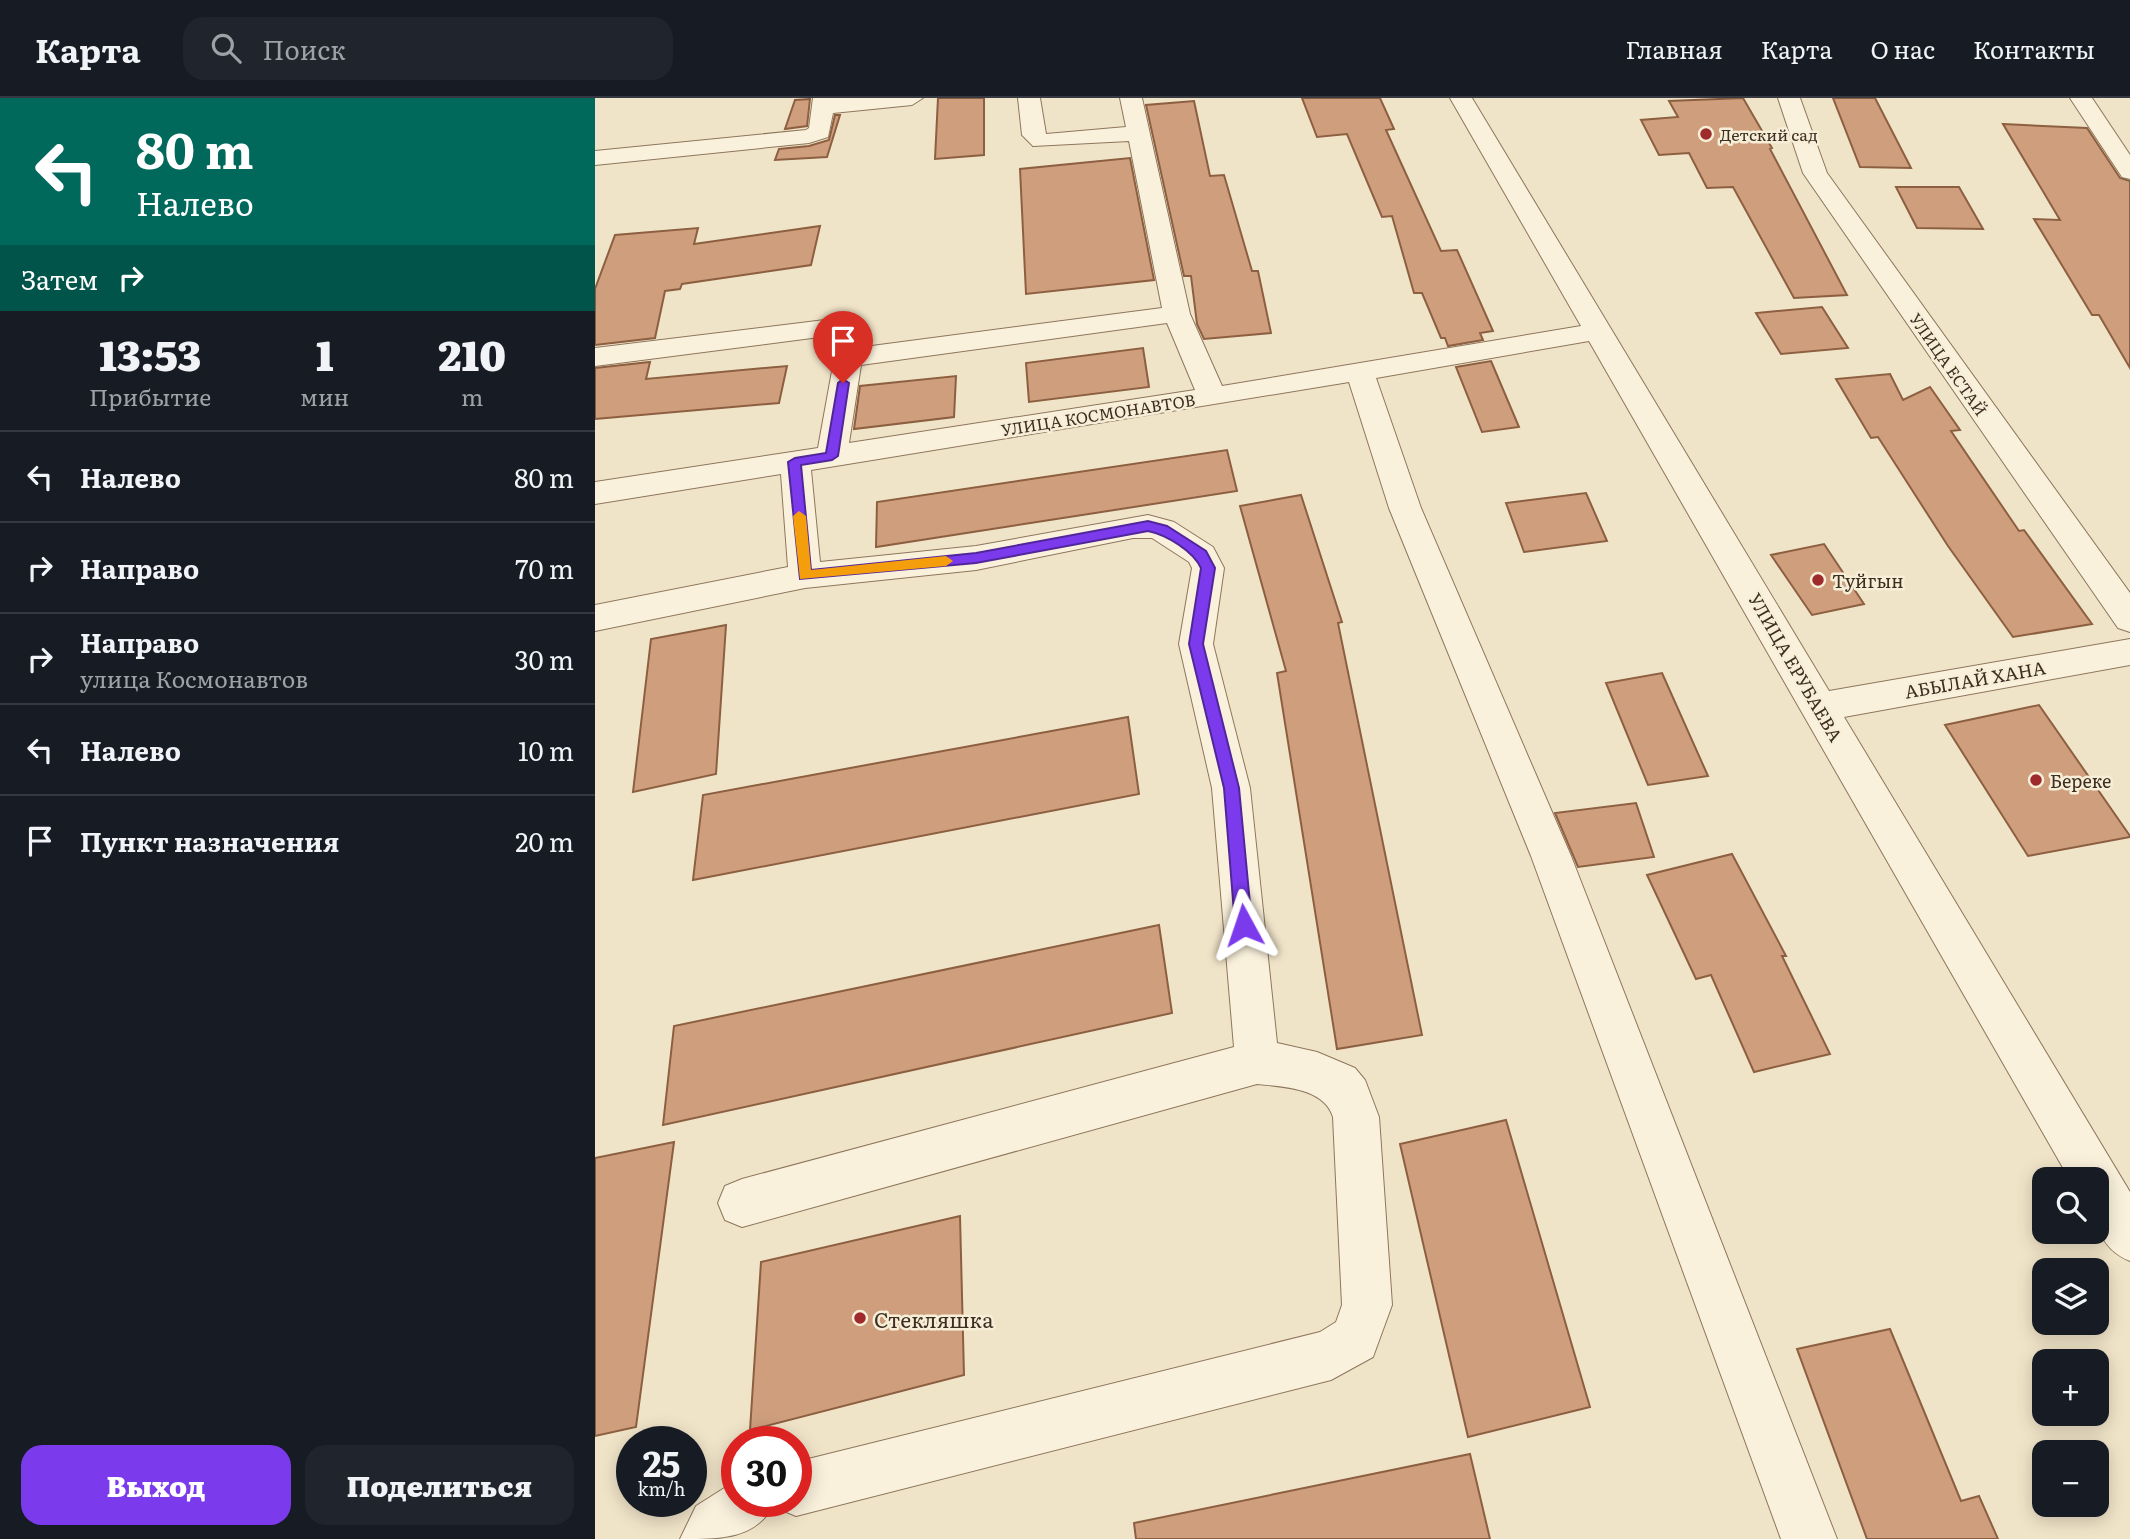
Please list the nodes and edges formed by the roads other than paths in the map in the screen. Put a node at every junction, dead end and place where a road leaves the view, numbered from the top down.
1 (912, 98) edge
2 (1029, 98) edge
3 (1131, 98) edge
4 (1461, 98) edge
5 (1789, 98) edge
6 (2081, 98) edge
7 (824, 103) edge
8 (1138, 133) junction
9 (595, 158) edge
10 (2130, 172) edge
11 (1177, 314) junction
12 (1599, 331) junction
13 (595, 357) edge
14 (847, 358) junction
15 (1360, 372) junction
16 (1212, 397) junction
17 (832, 456) junction
18 (795, 462) junction
19 (595, 493) edge
20 (805, 576) junction
21 (595, 618) edge
22 (2130, 619) edge
23 (2130, 652) edge
24 (1819, 707) junction
25 (1257, 1062) junction
26 (742, 1203) dead end
27 (2130, 1237) edge
28 (812, 1485) edge
29 (726, 1517) edge
30 (708, 1539) edge
31 (1809, 1539) edge

1 - 7 street
2 - 8 street
3 - 8 street
4 - 12 street, УЛИЦА ЕРУБАЕВА
5 - 22 street, УЛИЦА ЕСТАЙ
6 - 10 street
7 - 9 street
8 - 11 street
11 - 14 street
11 - 16 street
12 - 15 street, УЛИЦА КОСМОНАВТОВ
12 - 24 street, УЛИЦА ЕРУБАЕВА
13 - 14 street
14 - 17 street
15 - 16 street, УЛИЦА КОСМОНАВТОВ
15 - 31 street
16 - 17 street, УЛИЦА КОСМОНАВТОВ
17 - 18 street, УЛИЦА КОСМОНАВТОВ
18 - 19 street, УЛИЦА КОСМОНАВТОВ
18 - 20 street
20 - 21 street
20 - 25 street
23 - 24 street, АБЫЛАЙ ХАНА
24 - 27 street, УЛИЦА ЕРУБАЕВА
25 - 26 street
25 - 28 street
29 - 30 street

